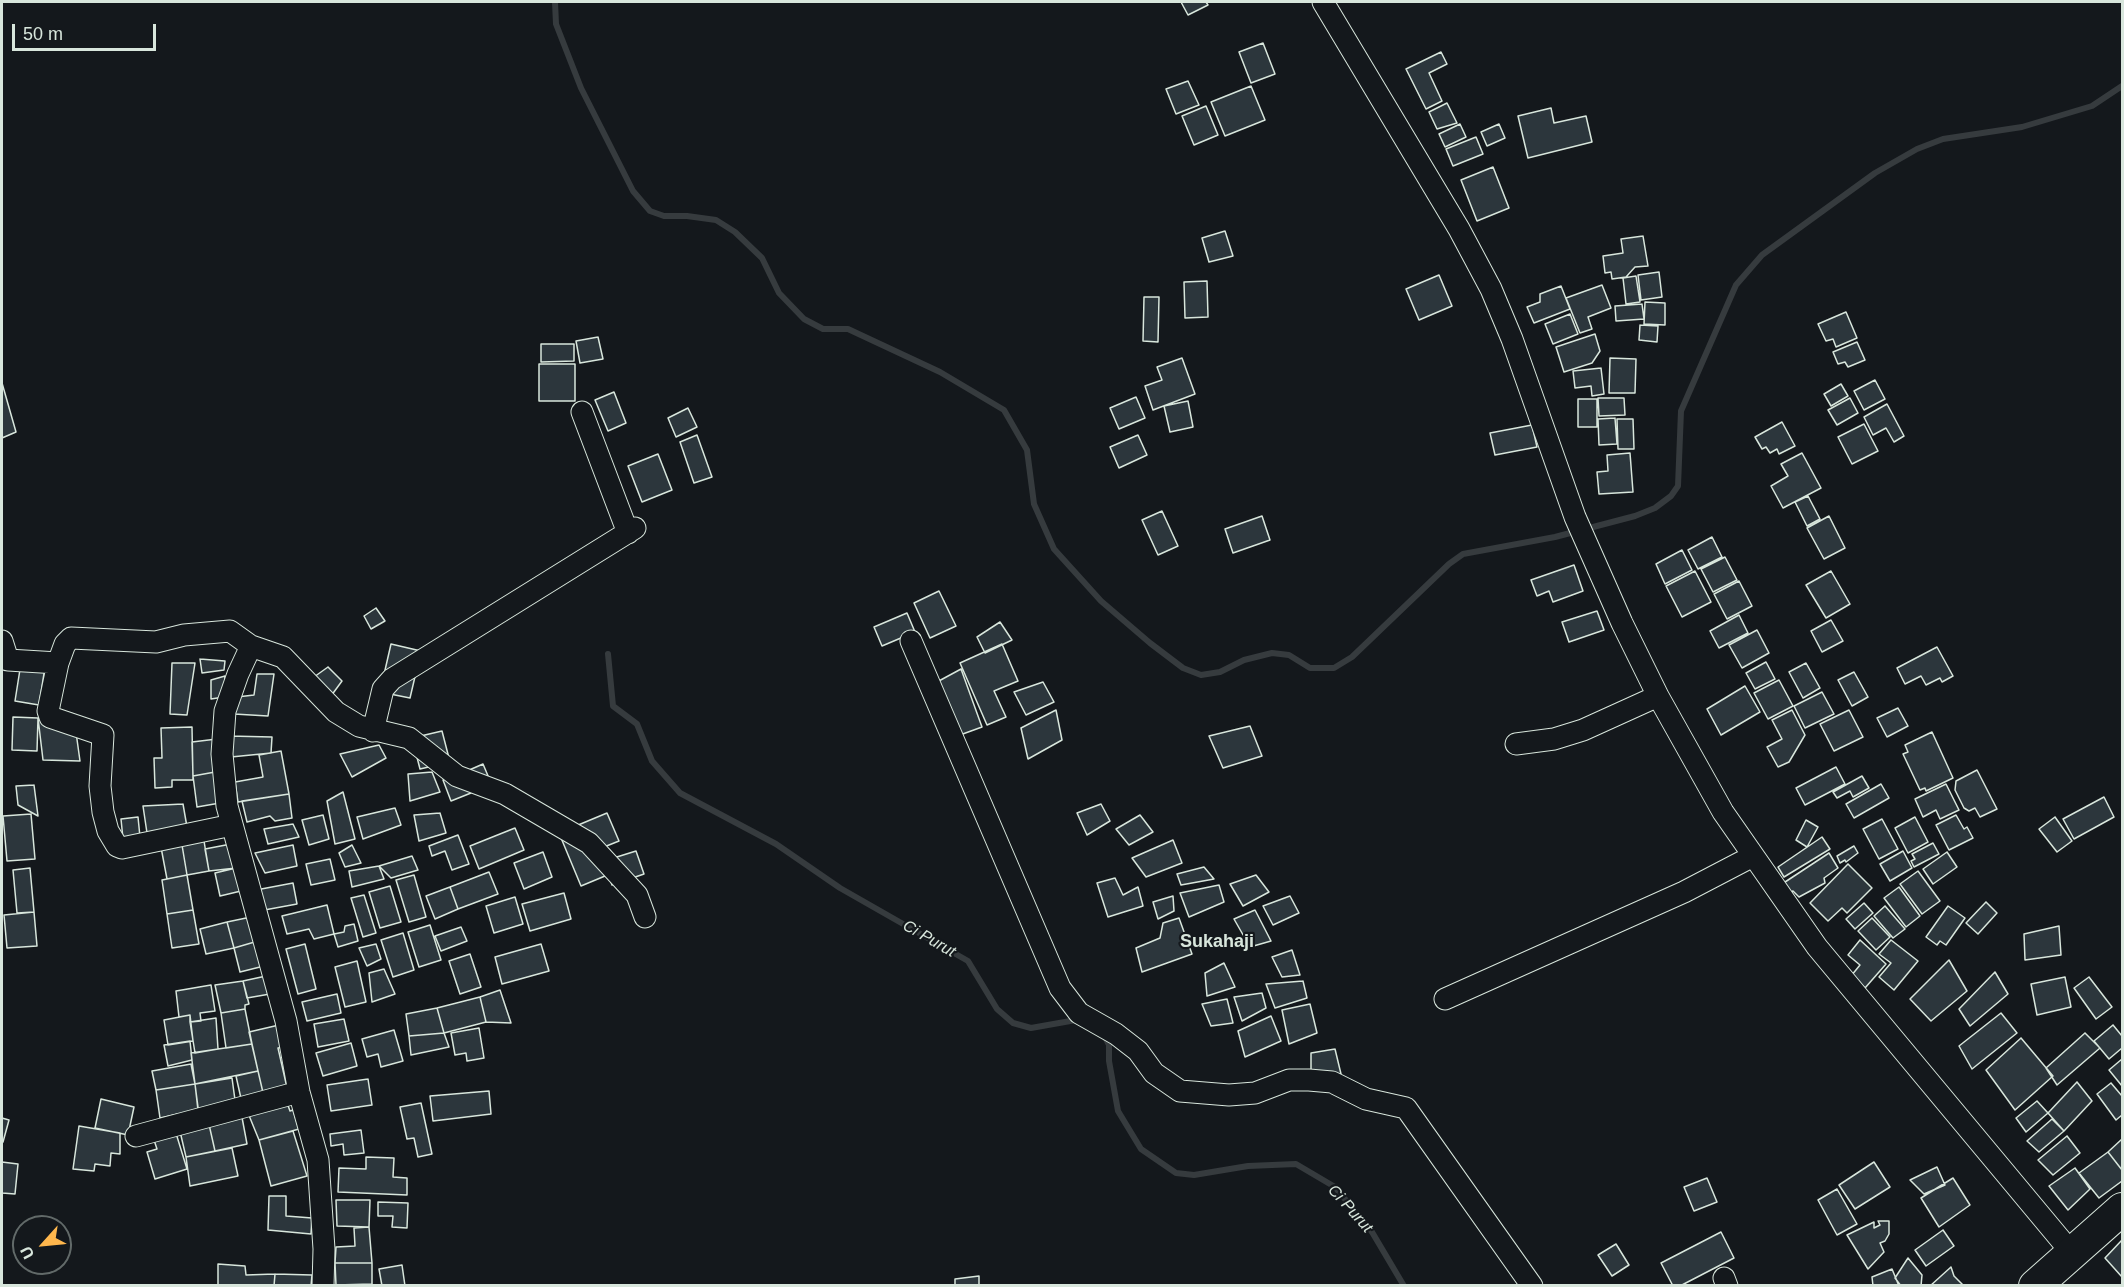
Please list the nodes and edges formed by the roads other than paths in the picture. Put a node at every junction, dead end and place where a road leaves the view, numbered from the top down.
1 (1323, 2) edge
2 (582, 412) dead end
3 (2, 641) edge
4 (911, 641) dead end
5 (251, 646) junction
6 (58, 663) junction
7 (1658, 696) junction
8 (373, 731) junction
9 (1516, 744) dead end
10 (232, 825) junction
11 (1753, 856) junction
12 (645, 917) dead end
13 (1445, 999) dead end
14 (299, 1092) junction
15 (136, 1136) dead end
16 (2122, 1209) edge
17 (2071, 1252) junction
18 (323, 1286) edge
19 (1532, 1286) edge
20 (2035, 1286) edge

1 - 7 street
2 - 8 street
3 - 6 street
4 - 19 street
5 - 6 street
5 - 8 street
5 - 10 street
6 - 10 street
7 - 9 street
7 - 11 street
8 - 12 street
10 - 14 street
11 - 13 street
11 - 17 street
14 - 15 street
14 - 18 street
16 - 17 highway
17 - 20 highway

